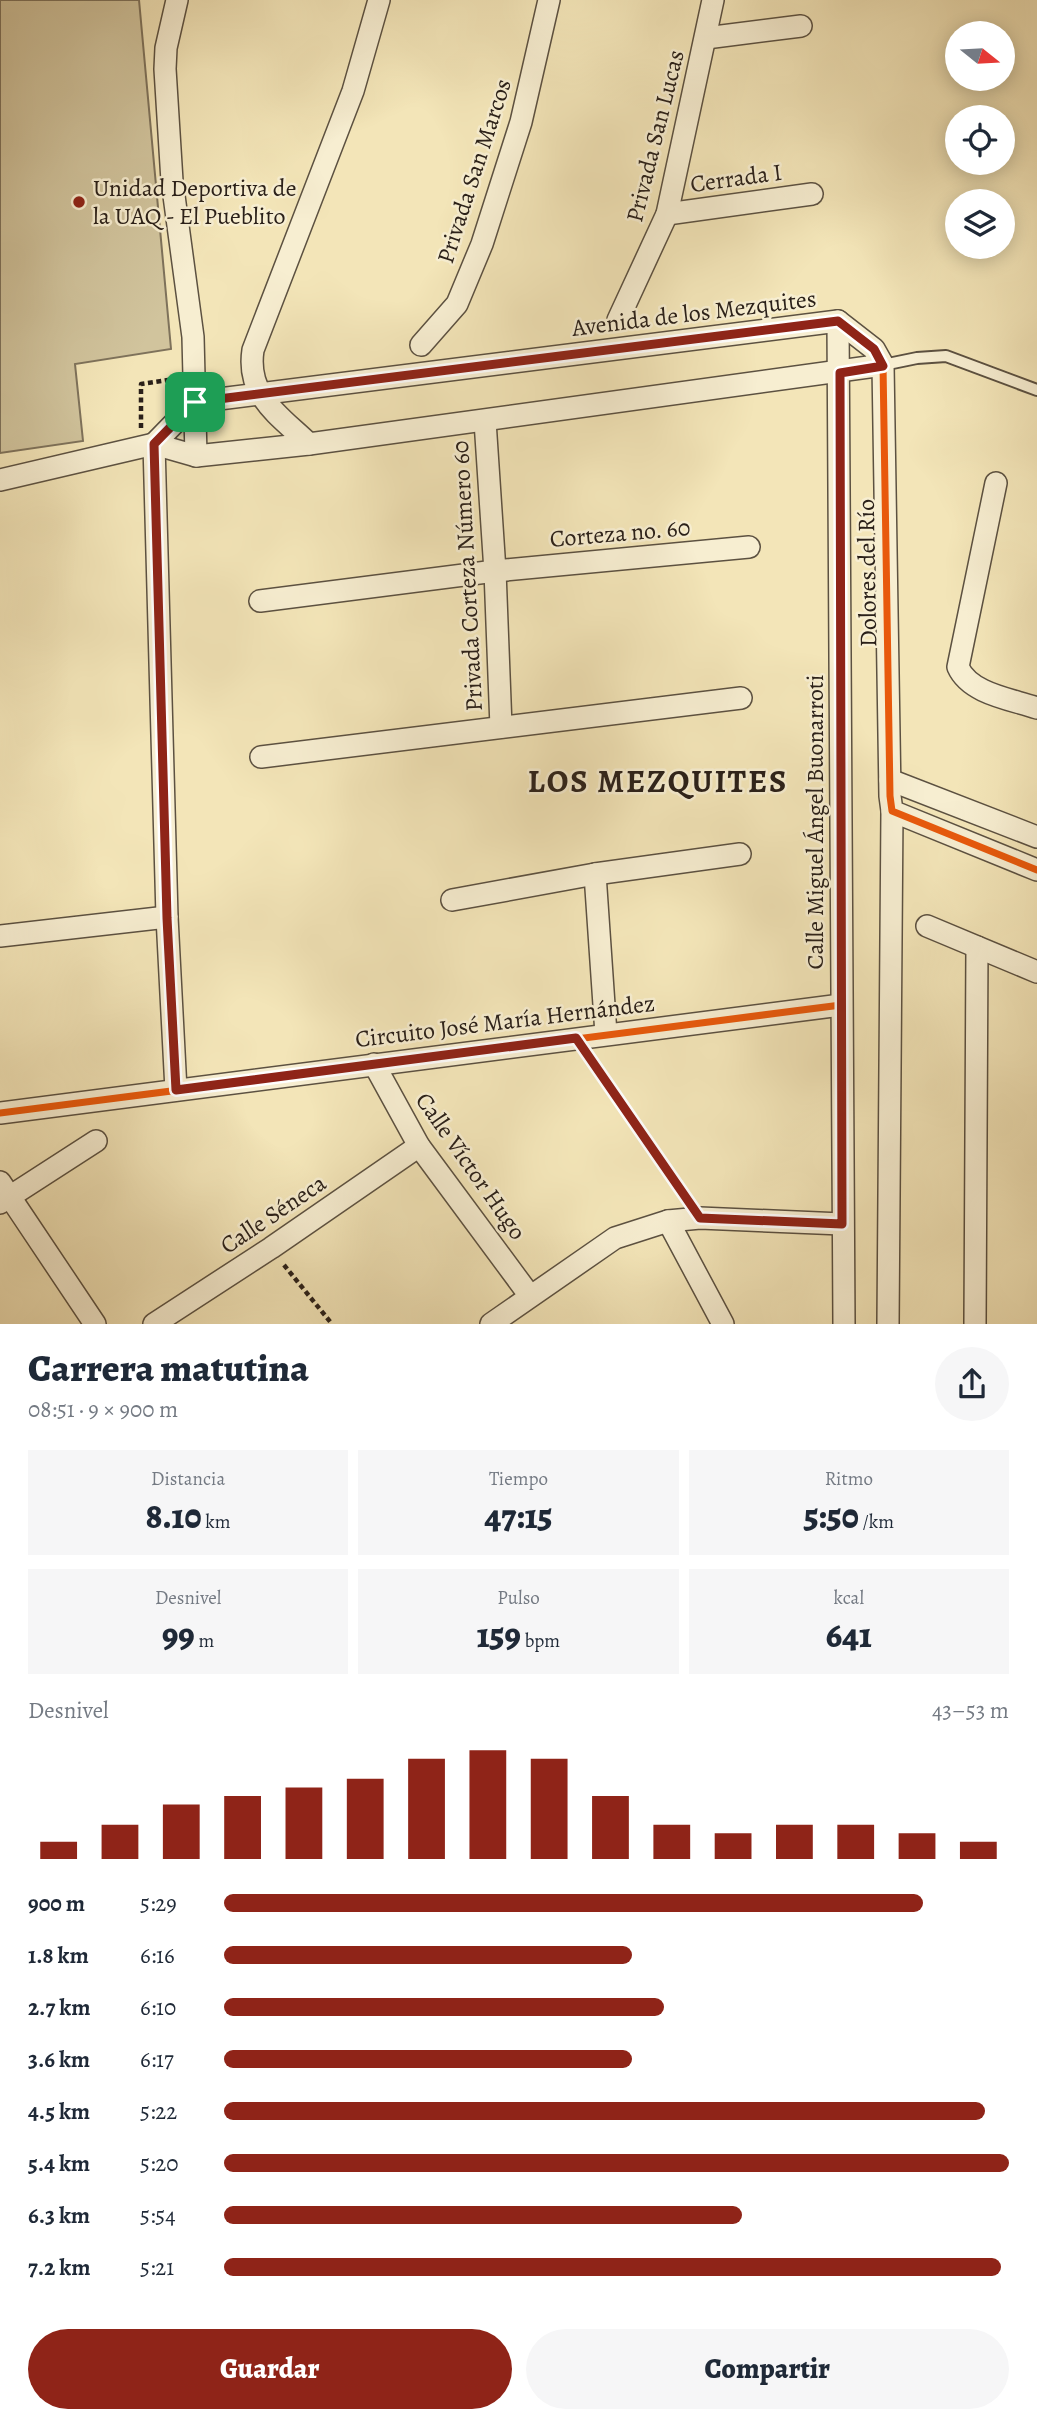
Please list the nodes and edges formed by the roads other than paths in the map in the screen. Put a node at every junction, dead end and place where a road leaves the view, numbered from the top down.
1 (177, 0) edge
2 (379, 0) edge
3 (548, 0) edge
4 (713, 0) edge
5 (801, 26) dead end
6 (706, 38) junction
7 (812, 194) dead end
8 (667, 215) junction
9 (618, 320) dead end
10 (838, 321) junction
11 (421, 345) dead end
12 (883, 366) junction
13 (840, 373) junction
14 (1037, 390) edge
15 (258, 396) junction
16 (195, 402) junction
17 (485, 421) junction
18 (147, 442) junction
19 (309, 444) junction
20 (196, 456) junction
21 (0, 480) edge
22 (996, 483) dead end
23 (749, 547) dead end
24 (495, 571) junction
25 (260, 601) dead end
26 (741, 698) dead end
27 (1037, 708) edge
28 (501, 727) junction
29 (261, 757) dead end
30 (890, 780) junction
31 (892, 811) junction
32 (1037, 837) edge
33 (740, 854) dead end
34 (1037, 870) edge
35 (595, 874) junction
36 (452, 901) dead end
37 (167, 918) junction
38 (927, 926) dead end
39 (0, 936) edge
40 (977, 947) junction
41 (1037, 972) edge
42 (841, 1005) junction
43 (606, 1034) junction
44 (374, 1064) junction
45 (176, 1090) junction
46 (0, 1113) edge
47 (96, 1141) dead end
48 (419, 1146) junction
49 (3, 1194) edge
50 (668, 1221) junction
51 (842, 1224) junction
52 (530, 1296) junction
53 (95, 1324) edge
54 (154, 1324) edge
55 (491, 1324) edge
56 (723, 1324) edge
57 (844, 1324) edge
58 (888, 1324) edge
59 (975, 1324) edge

1 - 16 street
2 - 15 street
3 - 11 street, Privada San Marcos
4 - 6 street, Privada San Lucas
5 - 6 street
6 - 8 street, Privada San Lucas
7 - 8 street, Cerrada I
8 - 9 street, Privada San Lucas
10 - 12 street, Avenida de los Mezquites
10 - 13 street, Calle Miguel Ángel Buonarroti
10 - 15 street, Avenida de los Mezquites
12 - 13 street
12 - 14 lane
12 - 30 street, Dolores del Río
13 - 17 street
13 - 42 street, Calle Miguel Ángel Buonarroti
15 - 16 street, Avenida de los Mezquites
15 - 19 street
16 - 18 street
16 - 20 street
17 - 19 street
17 - 24 street, Privada Corteza Número 60
18 - 20 street
18 - 21 street
18 - 37 street
19 - 20 street
22 - 27 street
23 - 24 street, Corteza no. 60
24 - 25 street, Corteza no. 60
24 - 28 street, Privada Corteza Número 60
26 - 28 street
28 - 29 street
30 - 31 street, Dolores del Río
30 - 32 street
31 - 34 street
31 - 58 street, Dolores del Río
33 - 35 street
35 - 36 street
35 - 43 street
37 - 39 street
37 - 45 street
38 - 40 street
40 - 41 street
40 - 59 street
42 - 43 street, Circuito José María Hernández
42 - 51 street, Calle Miguel Ángel Buonarroti
43 - 44 street, Circuito José María Hernández
44 - 45 street, Circuito José María Hernández
44 - 48 street, Calle Víctor Hugo
45 - 46 street, Circuito José María Hernández
47 - 49 street
48 - 52 street, Calle Víctor Hugo
48 - 54 street, Calle Séneca
49 - 53 street
50 - 51 street
50 - 52 street
50 - 56 street
51 - 57 street, Calle Miguel Ángel Buonarroti
52 - 55 street

